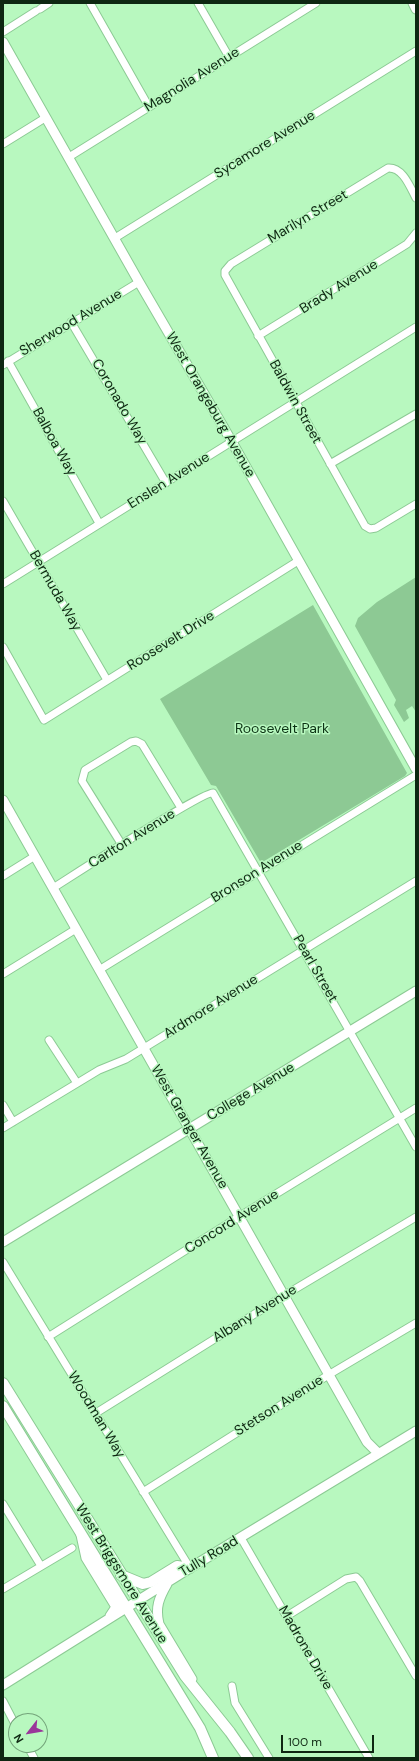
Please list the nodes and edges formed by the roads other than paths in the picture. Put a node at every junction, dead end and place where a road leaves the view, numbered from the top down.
1 (49, 3) edge
2 (90, 3) edge
3 (198, 3) edge
4 (316, 3) edge
5 (413, 3) edge
6 (307, 5) edge
7 (416, 9) edge
8 (3, 32) edge
9 (3, 42) edge
10 (416, 51) edge
11 (229, 57) junction
12 (149, 107) junction
13 (45, 118) junction
14 (3, 144) edge
15 (69, 157) junction
16 (416, 198) edge
17 (416, 233) edge
18 (115, 238) junction
19 (225, 271) joint
20 (139, 282) junction
21 (72, 322) junction
22 (416, 327) edge
23 (258, 336) junction
24 (6, 363) edge
25 (294, 403) junction
26 (416, 414) edge
27 (232, 442) junction
28 (330, 464) junction
29 (166, 483) junction
30 (3, 501) edge
31 (416, 504) edge
32 (99, 523) junction
33 (298, 561) junction
34 (39, 562) junction
35 (3, 584) edge
36 (3, 647) edge
37 (107, 680) junction
38 (416, 769) edge
39 (416, 775) edge
40 (212, 792) joint
41 (3, 800) edge
42 (181, 808) junction
43 (122, 845) junction
44 (35, 856) junction
45 (258, 871) junction
46 (3, 876) edge
47 (416, 881) edge
48 (53, 888) junction
49 (76, 929) junction
50 (304, 950) junction
51 (99, 970) junction
52 (3, 974) edge
53 (416, 991) edge
54 (350, 1031) junction
55 (49, 1040) dead end
56 (144, 1048) junction
57 (77, 1083) junction
58 (3, 1105) edge
59 (416, 1108) edge
60 (400, 1119) junction
61 (13, 1122) junction
62 (3, 1128) edge
63 (190, 1129) junction
64 (416, 1147) edge
65 (240, 1216) junction
66 (416, 1217) edge
67 (3, 1242) edge
68 (3, 1262) edge
69 (285, 1295) junction
70 (416, 1323) edge
71 (48, 1337) junction
72 (330, 1374) junction
73 (3, 1384) edge
74 (3, 1406) edge
75 (96, 1413) junction
76 (416, 1431) edge
77 (378, 1453) junction
78 (143, 1492) junction
79 (3, 1504) edge
80 (80, 1532) junction
81 (241, 1538) junction
82 (72, 1548) dead end
83 (41, 1566) junction
84 (190, 1568) junction
85 (121, 1575) junction
86 (168, 1582) junction
87 (3, 1589) edge
88 (137, 1601) junction
89 (126, 1608) junction
90 (287, 1616) junction
91 (105, 1621) junction
92 (416, 1676) edge
93 (3, 1685) edge
94 (232, 1686) dead end
95 (3, 1701) edge
96 (9, 1713) edge
97 (230, 1732) junction
98 (213, 1758) edge
99 (248, 1758) edge
100 (269, 1758) edge
101 (370, 1758) edge

1 - 8 street
2 - 12 street
3 - 11 street
4 - 6 street, Magnolia Avenue
5 - 7 street
6 - 11 street, Magnolia Avenue
9 - 13 street, West Orangeburg Avenue
10 - 18 street, Sycamore Avenue
11 - 12 street, Magnolia Avenue
12 - 15 street, Magnolia Avenue
13 - 14 street
13 - 15 street, West Orangeburg Avenue
15 - 18 street, West Orangeburg Avenue
16 - 19 street, Marilyn Street
17 - 23 street, Brady Avenue
18 - 20 street, West Orangeburg Avenue
19 - 23 street, Baldwin Street
20 - 21 street, Sherwood Avenue
20 - 27 street, West Orangeburg Avenue
21 - 24 street, Sherwood Avenue
21 - 29 street, Coronado Way
22 - 25 street, Enslen Avenue
23 - 25 street, Baldwin Street
24 - 32 street, Balboa Way
25 - 27 street, Enslen Avenue
25 - 28 street, Baldwin Street
26 - 28 street
27 - 29 street, Enslen Avenue
27 - 33 street, West Orangeburg Avenue
28 - 31 street, Baldwin Street
29 - 32 street, Enslen Avenue
30 - 34 street, Bermuda Way
32 - 34 street, Enslen Avenue
33 - 37 street, Roosevelt Drive
33 - 38 street, West Orangeburg Avenue
34 - 35 street, Enslen Avenue
34 - 37 street, Bermuda Way
36 - 37 street, Roosevelt Drive
39 - 45 street, Bronson Avenue
40 - 42 street, Carlton Avenue
40 - 45 street, Pearl Street
41 - 44 street, West Granger Avenue
42 - 43 street, Carlton Avenue
42 - 43 street
43 - 48 street, Carlton Avenue
44 - 46 street
44 - 48 street, West Granger Avenue
45 - 50 street, Pearl Street
45 - 51 street, Bronson Avenue
47 - 50 street, Ardmore Avenue
48 - 49 street, West Granger Avenue
49 - 51 street, West Granger Avenue
49 - 52 street
50 - 54 street, Pearl Street
50 - 56 street, Ardmore Avenue
51 - 56 street, West Granger Avenue
53 - 54 street, College Avenue
54 - 60 street, Pearl Street
54 - 63 street, College Avenue
55 - 57 street
56 - 57 street, Ardmore Avenue
56 - 63 street, West Granger Avenue
57 - 61 street, Ardmore Avenue
58 - 61 street
59 - 60 street, Concord Avenue
60 - 64 street, Pearl Street
60 - 65 street, Concord Avenue
61 - 62 street, Ardmore Avenue
63 - 65 street, West Granger Avenue
63 - 67 street, College Avenue
65 - 69 street, West Granger Avenue
65 - 71 street, Concord Avenue
66 - 69 street, Albany Avenue
68 - 71 street, Woodman Way
69 - 72 street, West Granger Avenue
69 - 75 street, Albany Avenue
70 - 72 street, Stetson Avenue
71 - 75 street, Woodman Way
72 - 77 street, West Granger Avenue
72 - 78 street, Stetson Avenue
73 - 85 main road, West Briggsmore Avenue
74 - 80 main road, West Briggsmore Avenue
75 - 78 street, Woodman Way
76 - 77 street, Tully Road
77 - 81 street, Tully Road
78 - 84 street, Woodman Way
79 - 83 street
80 - 89 main road, West Briggsmore Avenue
80 - 91 street
81 - 84 street, Tully Road
81 - 90 street, Madrone Drive
82 - 83 street
83 - 87 street
84 - 85 main road
84 - 86 street, Tully Road
85 - 88 main road, West Briggsmore Avenue
86 - 88 street, Tully Road
86 - 97 street
88 - 89 street, Tully Road
88 - 97 main road, West Briggsmore Avenue
89 - 91 street, Tully Road
89 - 98 main road, West Briggsmore Avenue
90 - 92 street
90 - 101 street, Madrone Drive
91 - 93 street, Tully Road
94 - 100 street
95 - 96 street
97 - 99 main road, West Briggsmore Avenue

